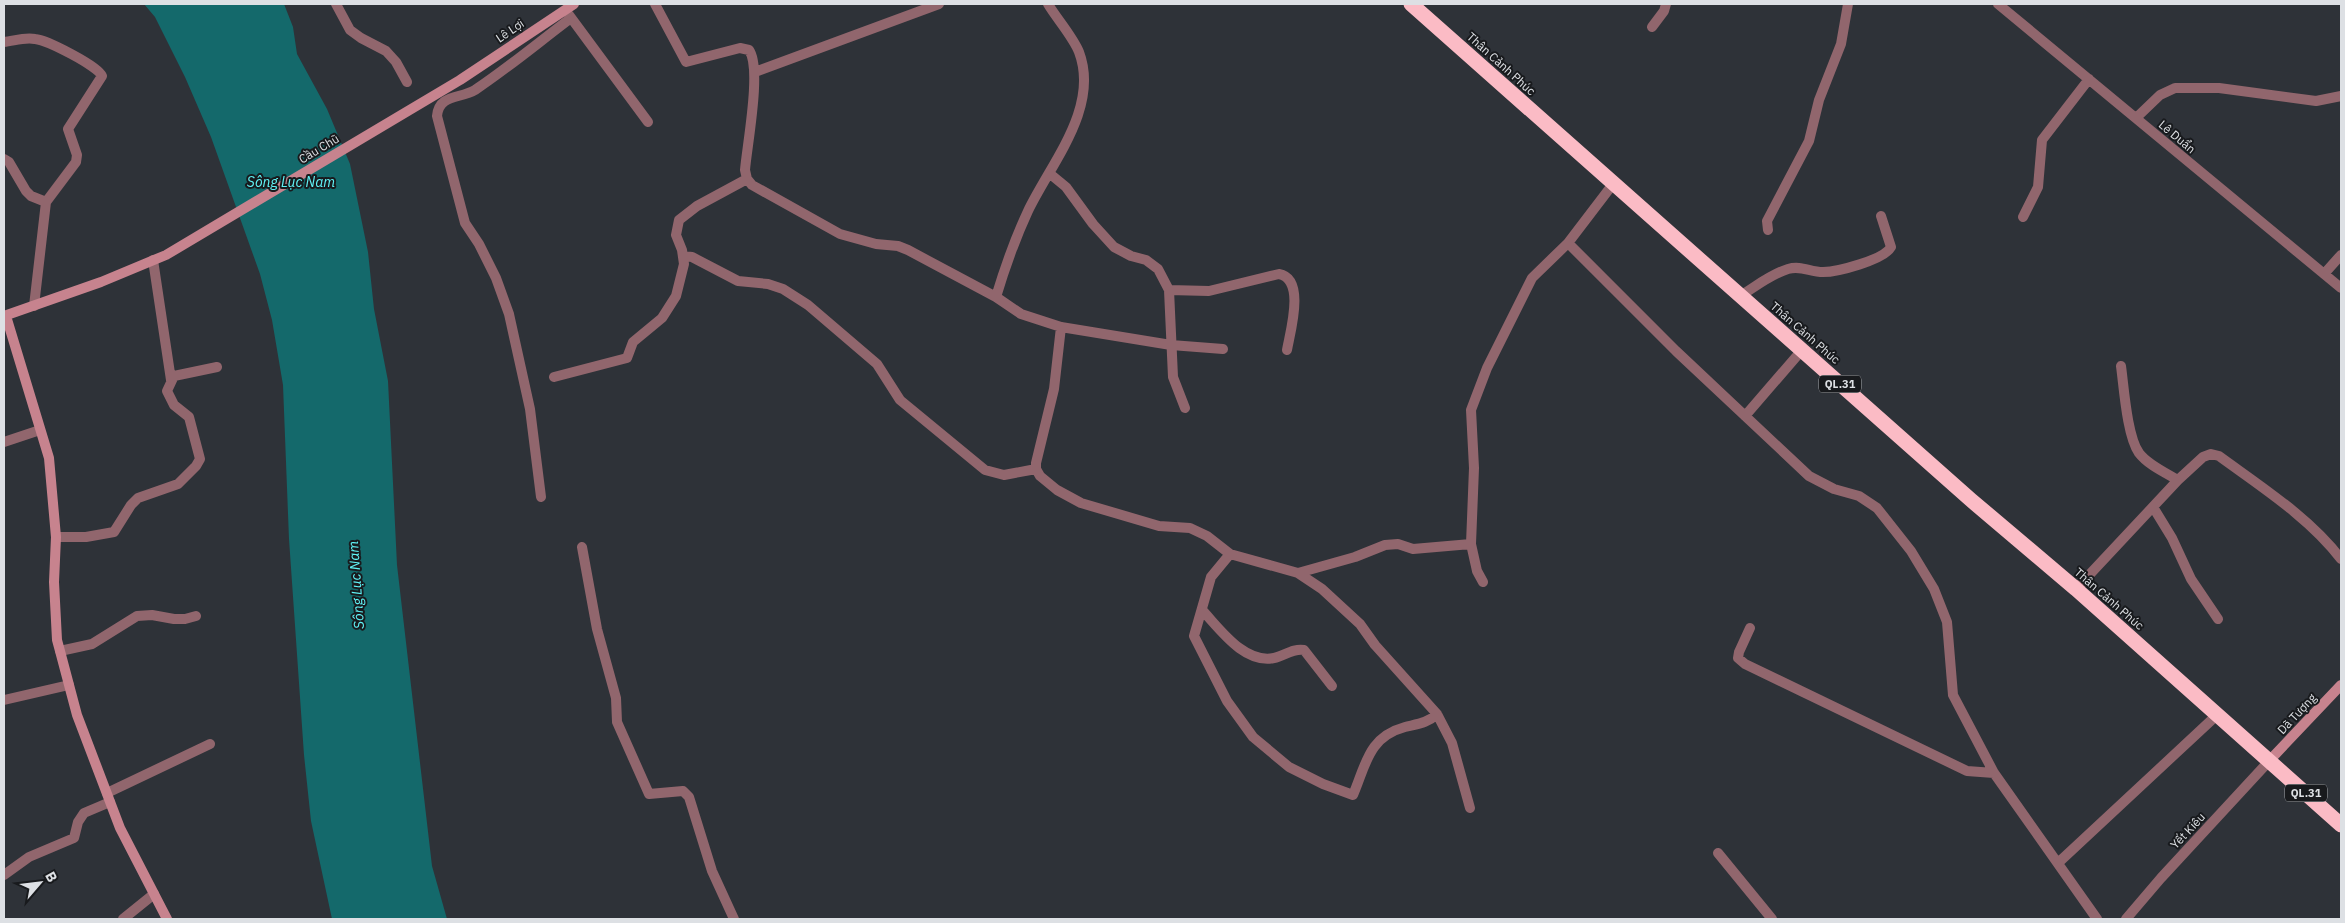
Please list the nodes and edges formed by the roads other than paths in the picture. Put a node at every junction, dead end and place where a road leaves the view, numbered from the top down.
1 (336, 4) edge
2 (655, 4) edge
3 (939, 4) edge
4 (1048, 4) edge
5 (1411, 4) edge
6 (1666, 4) edge
7 (1848, 4) edge
8 (1998, 4) edge
9 (570, 11) edge
10 (1652, 27) dead end
11 (4, 42) edge
12 (755, 72) junction
13 (2089, 79) junction
14 (460, 80) joint
15 (407, 82) dead end
16 (2341, 96) edge
17 (2136, 118) junction
18 (648, 122) dead end
19 (4, 159) edge
20 (1049, 173) junction
21 (747, 179) junction
22 (1613, 184) junction
23 (46, 202) junction
24 (1882, 216) dead end
25 (2023, 217) dead end
26 (1768, 230) dead end
27 (1568, 243) junction
28 (2341, 255) edge
29 (682, 256) junction
30 (153, 260) junction
31 (2324, 274) junction
32 (2341, 288) edge
33 (1169, 290) junction
34 (1740, 296) junction
35 (996, 297) junction
36 (34, 306) junction
37 (5, 316) edge
38 (1061, 327) junction
39 (1171, 345) junction
40 (1223, 349) dead end
41 (1287, 350) dead end
42 (1802, 350) junction
43 (2122, 366) dead end
44 (217, 368) dead end
45 (554, 377) dead end
46 (171, 380) junction
47 (1185, 408) dead end
48 (1745, 416) junction
49 (40, 430) junction
50 (4, 442) edge
51 (1036, 469) junction
52 (2178, 480) junction
53 (541, 497) dead end
54 (2153, 507) junction
55 (56, 537) junction
56 (1471, 544) junction
57 (582, 547) dead end
58 (1230, 554) junction
59 (2341, 559) edge
60 (1298, 572) junction
61 (1483, 582) dead end
62 (2076, 589) junction
63 (1202, 610) junction
64 (196, 616) dead end
65 (2218, 619) dead end
66 (1750, 628) dead end
67 (60, 652) junction
68 (69, 685) junction
69 (2341, 685) edge
70 (1332, 686) dead end
71 (4, 700) edge
72 (1437, 714) junction
73 (2218, 714) junction
74 (210, 744) dead end
75 (2270, 760) junction
76 (1994, 774) junction
77 (108, 797) junction
78 (1470, 808) dead end
79 (2341, 825) edge
80 (1718, 853) dead end
81 (2058, 863) junction
82 (4, 876) edge
83 (154, 894) junction
84 (123, 919) edge
85 (166, 919) edge
86 (734, 919) edge
87 (1772, 919) edge
88 (2097, 919) edge
89 (2126, 919) edge

1 - 15 street
2 - 12 street
3 - 12 street
4 - 20 street
5 - 22 highway, Thân Cảnh Phúc / QL.31
6 - 10 street
7 - 26 street
8 - 13 street, Lê Duẩn
9 - 14 street, Lê Lợi
9 - 18 street
9 - 53 street
11 - 23 street
12 - 21 street
13 - 17 street, Lê Duẩn
13 - 25 street
14 - 30 street, Cầu Chũ
16 - 17 street
17 - 31 street, Lê Duẩn
19 - 23 street
20 - 33 street
20 - 35 street
21 - 29 street
21 - 35 street
22 - 27 street
22 - 34 highway, Thân Cảnh Phúc / QL.31
23 - 36 street
24 - 34 street
27 - 48 street
27 - 56 street
28 - 31 street
29 - 45 street
29 - 51 street
30 - 36 street, Cầu Chũ
30 - 46 street
31 - 32 street, Lê Duẩn
33 - 39 street
33 - 41 street
34 - 42 highway, Thân Cảnh Phúc / QL.31
35 - 38 street
36 - 37 street, Cầu Chũ
37 - 49 street
38 - 39 street
38 - 51 street
39 - 40 street
39 - 47 street
42 - 48 street
42 - 62 highway, Thân Cảnh Phúc / QL.31
43 - 52 street
44 - 46 street
46 - 55 street
48 - 76 street
49 - 50 street
49 - 55 street
51 - 58 street
52 - 54 street
52 - 59 street
54 - 62 street
54 - 65 street
55 - 67 street
56 - 60 street
56 - 61 street
57 - 86 street
58 - 60 street
58 - 63 street
60 - 72 street
62 - 73 highway, Thân Cảnh Phúc / QL.31
63 - 70 street
63 - 72 street
64 - 67 street
66 - 76 street
67 - 68 street
68 - 71 street
68 - 77 street
69 - 75 street, Dã Tượng
72 - 78 street
73 - 75 highway, Thân Cảnh Phúc / QL.31
73 - 81 street
74 - 77 street
75 - 79 highway, QL.31
75 - 89 street, Yết Kiêu
76 - 81 street
77 - 82 street
77 - 83 street
80 - 87 street
81 - 88 street
83 - 84 street
83 - 85 street

